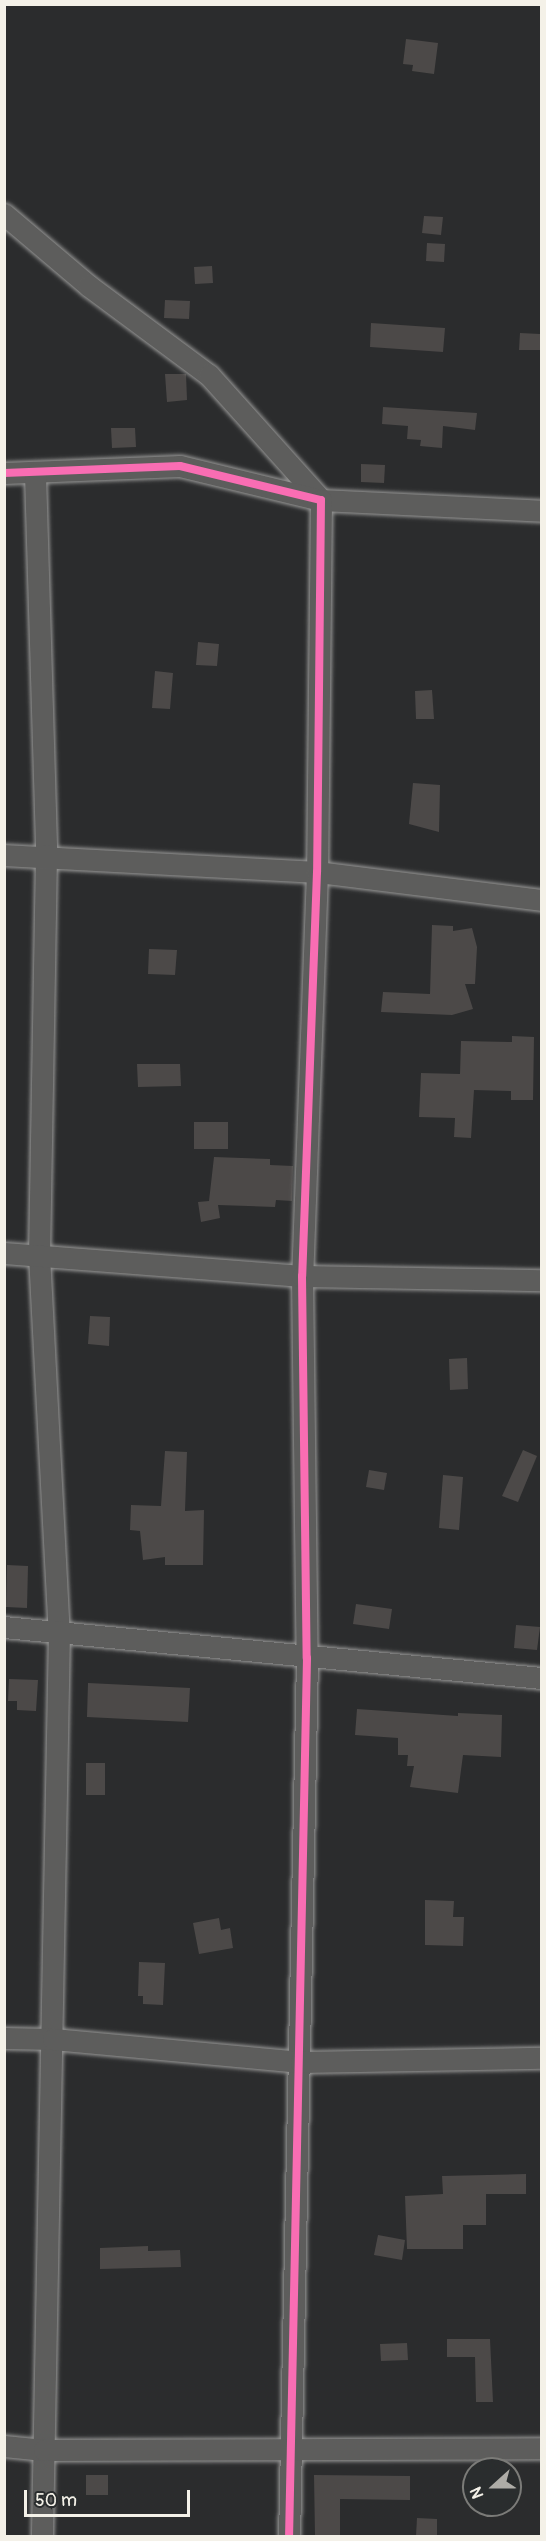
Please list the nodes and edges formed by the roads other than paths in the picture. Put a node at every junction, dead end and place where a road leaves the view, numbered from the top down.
1 (4, 214) edge
2 (4, 473) edge
3 (35, 474) junction
4 (321, 500) junction
5 (542, 511) edge
6 (4, 855) edge
7 (46, 855) junction
8 (317, 872) junction
9 (542, 900) edge
10 (4, 1253) edge
11 (39, 1255) junction
12 (302, 1276) junction
13 (542, 1280) edge
14 (4, 1627) edge
15 (58, 1631) junction
16 (308, 1658) junction
17 (542, 1678) edge
18 (4, 2038) edge
19 (53, 2039) junction
20 (542, 2058) edge
21 (301, 2062) junction
22 (4, 2446) edge
23 (288, 2447) junction
24 (542, 2448) edge
25 (44, 2451) junction
26 (42, 2536) edge
27 (290, 2536) edge

1 - 4 street
2 - 3 street
3 - 4 street
3 - 7 street
4 - 5 street
4 - 8 street
6 - 7 street
7 - 8 street
7 - 11 street
8 - 9 street
8 - 12 street
10 - 11 street
11 - 12 street
11 - 15 street
12 - 13 street
12 - 16 street
14 - 15 street
15 - 16 street
15 - 19 street
16 - 17 street
16 - 21 street
18 - 19 street
19 - 21 street
19 - 25 street
20 - 21 street
21 - 23 street
22 - 25 street
23 - 24 street
23 - 25 street
23 - 27 street
25 - 26 street

